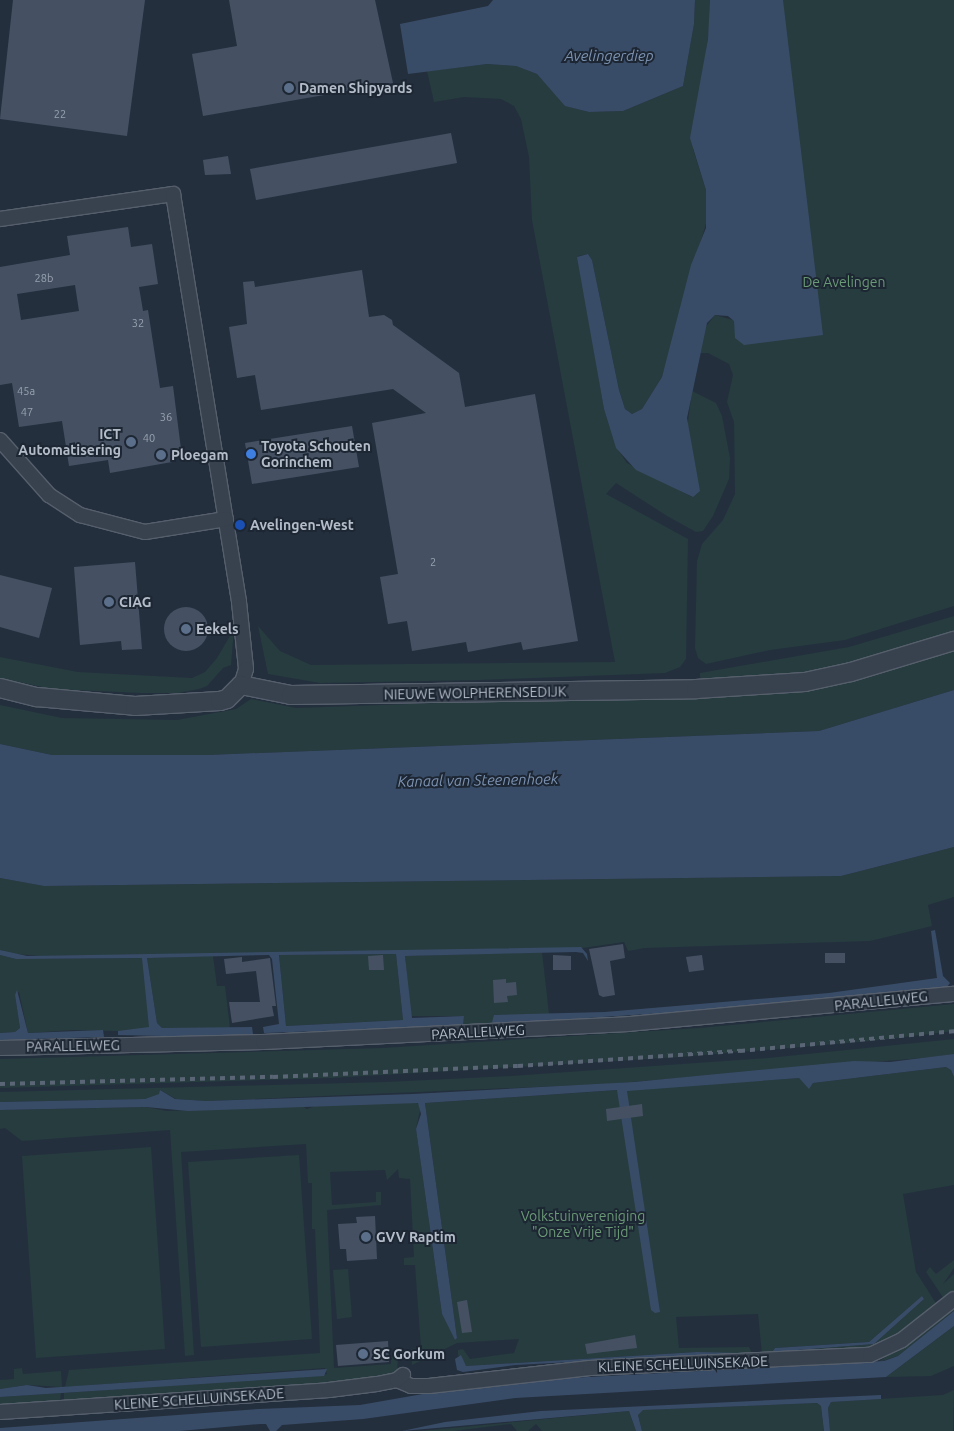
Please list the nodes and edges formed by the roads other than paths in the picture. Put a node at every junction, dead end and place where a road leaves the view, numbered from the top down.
1 (0, 220) edge
2 (0, 440) edge
3 (226, 519) junction
4 (954, 641) edge
5 (243, 677) junction
6 (0, 688) edge
7 (954, 994) edge
8 (0, 1048) edge
9 (954, 1299) edge
10 (0, 1412) edge

1 - 3 street
2 - 3 street
3 - 5 street
4 - 5 street, NIEUWE WOLPHERENSEDIJK
5 - 6 street
7 - 8 street, PARALLELWEG
9 - 10 street, KLEINE SCHELLUINSEKADE

